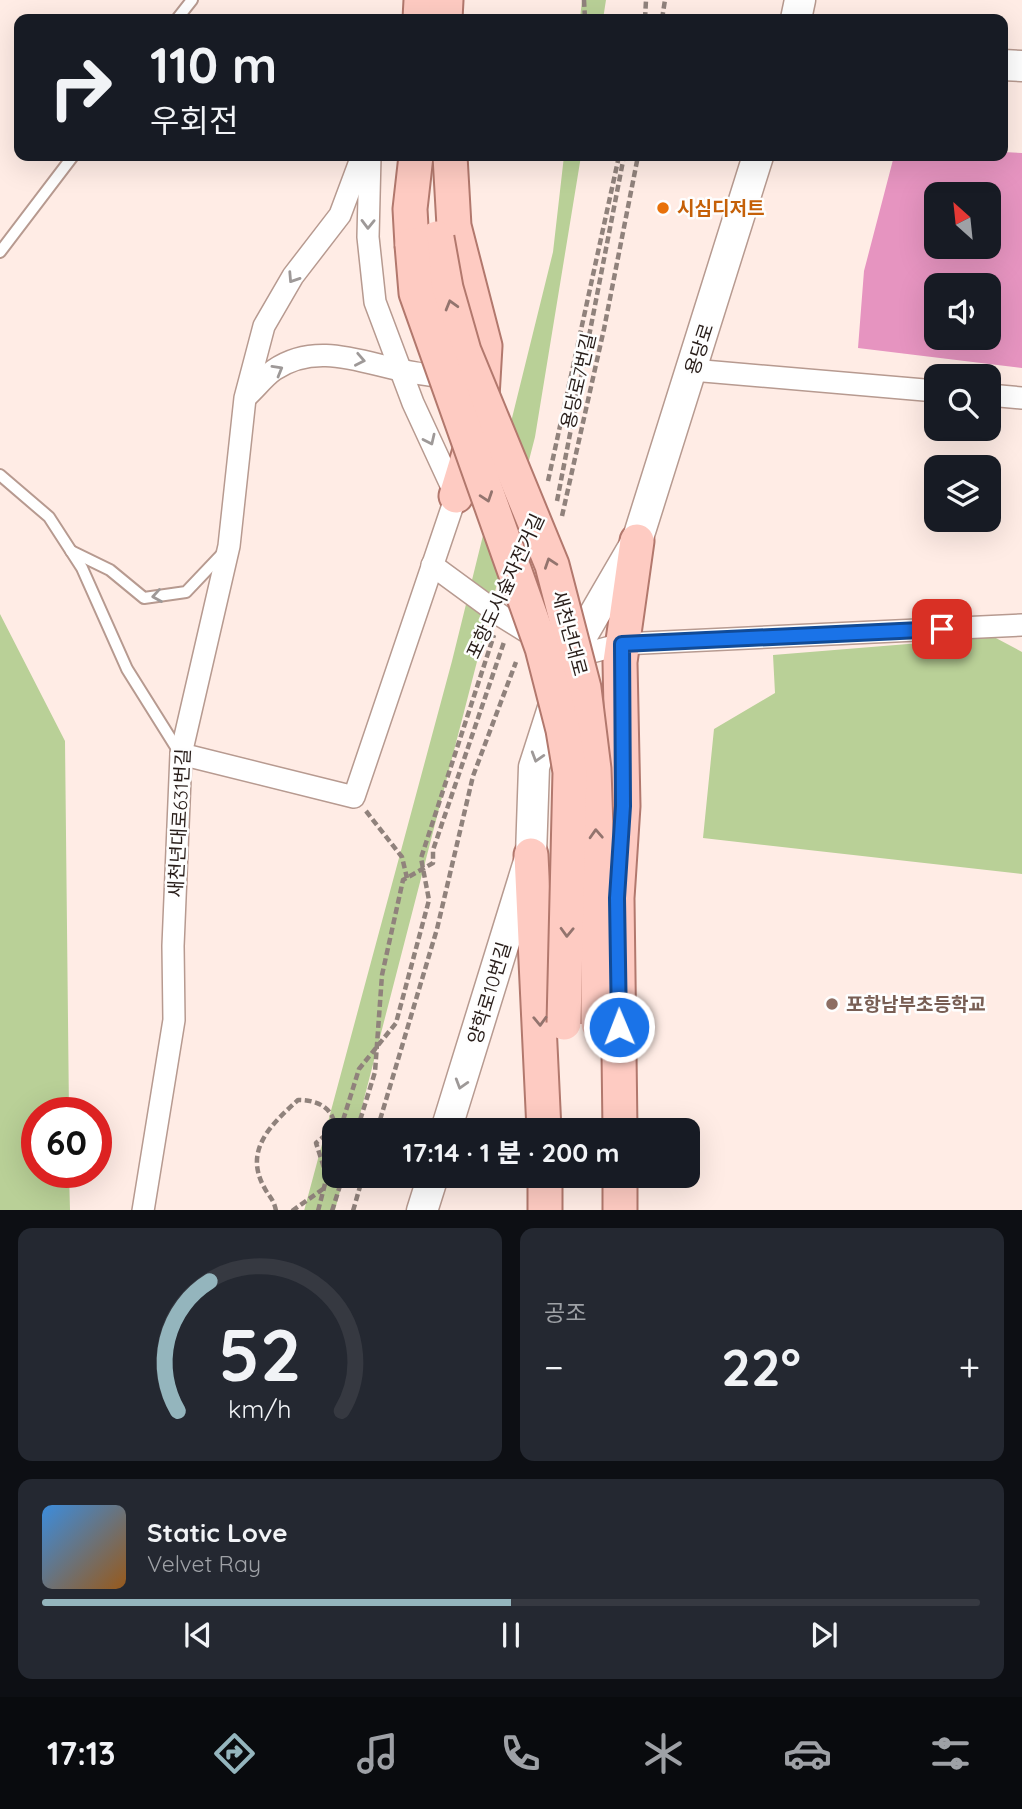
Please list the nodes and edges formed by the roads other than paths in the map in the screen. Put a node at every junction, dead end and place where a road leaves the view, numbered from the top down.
1 (192, 0) edge
2 (181, 14) edge
3 (70, 161) edge
4 (360, 161) edge
5 (370, 161) edge
6 (415, 161) edge
7 (434, 161) edge
8 (450, 161) edge
9 (756, 161) edge
10 (424, 241) junction
11 (0, 252) edge
12 (485, 346) junction
13 (692, 370) junction
14 (401, 371) junction
15 (924, 390) edge
16 (1001, 396) edge
17 (246, 398) junction
18 (1022, 398) edge
19 (0, 475) edge
20 (456, 496) junction
21 (637, 541) junction
22 (229, 546) junction
23 (70, 550) junction
24 (432, 565) junction
25 (1022, 625) edge
26 (622, 644) junction
27 (569, 658) junction
28 (181, 754) junction
29 (622, 781) junction
30 (532, 816) junction
31 (531, 855) junction
32 (450, 1118) edge
33 (543, 1118) edge
34 (563, 1118) edge
35 (598, 1118) edge
36 (620, 1118) edge
37 (429, 1188) edge
38 (545, 1188) edge
39 (562, 1188) edge
40 (597, 1188) edge
41 (620, 1188) edge
42 (143, 1210) edge
43 (422, 1210) edge
44 (545, 1210) edge
45 (562, 1210) edge
46 (597, 1210) edge
47 (620, 1210) edge

1 - 2 lane
3 - 11 lane
4 -> 17 street, 새천년대로631번길
5 -> 14 street
6 - 10 main road, 새천년대로
7 - 10 main road, 새천년대로
8 - 12 main road
9 - 13 main road, 용당로
10 -> 34 main road, 새천년대로, bridge
35 -> 10 main road, 새천년대로, bridge
12 - 14 street
12 - 20 main road
13 - 15 street
13 - 21 main road, 용당로
17 -> 14 street
14 -> 20 street
16 - 18 street
17 - 22 street, 새천년대로631번길
19 - 23 lane
20 - 24 street
21 - 26 main road
21 - 27 main road, 용당로
22 -> 23 lane
22 - 28 street, 새천년대로631번길
23 - 28 lane
24 - 27 street
24 - 28 street
25 - 26 street
26 - 27 street
26 - 29 main road
27 -> 30 main road, 양학로10번길
28 - 42 street, 새천년대로631번길
29 - 30 main road
29 - 36 main road
30 - 31 main road, 양학로10번길
31 -> 32 main road, 양학로10번길
31 -> 33 main road
37 - 43 main road
38 - 44 main road
39 - 45 main road
40 - 46 main road
41 - 47 main road

